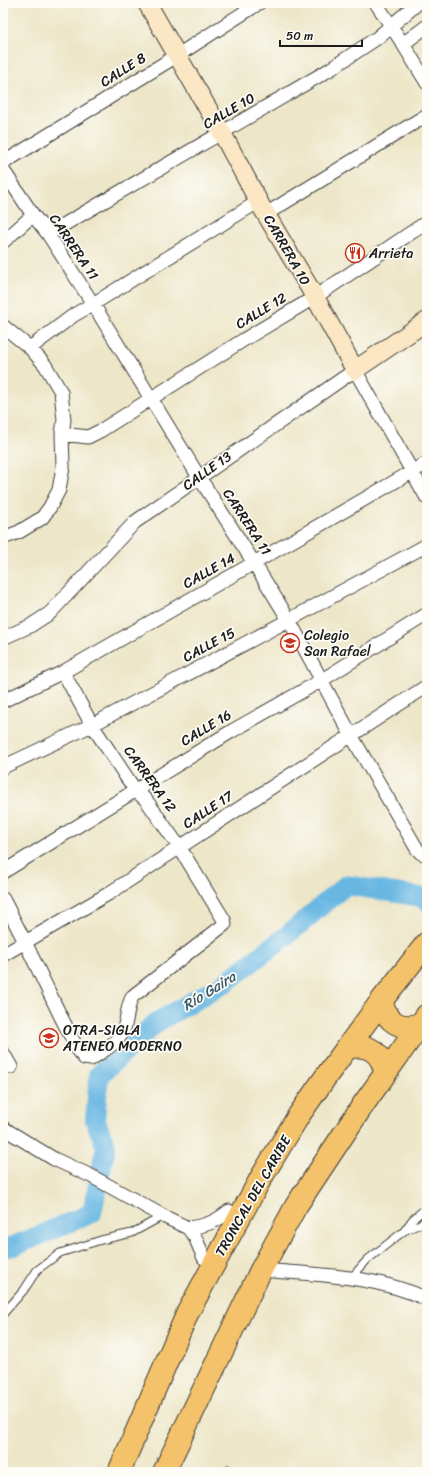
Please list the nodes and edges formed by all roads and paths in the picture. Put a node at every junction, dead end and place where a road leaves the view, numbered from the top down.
1 (146, 3) edge
2 (259, 3) edge
3 (376, 3) edge
4 (418, 3) edge
5 (391, 26) junction
6 (427, 26) edge
7 (403, 44) junction
8 (178, 55) junction
9 (427, 83) edge
10 (427, 115) edge
11 (222, 133) junction
12 (3, 163) edge
13 (3, 170) edge
14 (262, 207) junction
15 (33, 215) junction
16 (427, 222) edge
17 (48, 234) junction
18 (3, 242) edge
19 (314, 297) junction
20 (93, 304) junction
21 (427, 321) edge
22 (3, 326) edge
23 (30, 348) junction
24 (355, 370) junction
25 (151, 399) junction
26 (62, 434) junction
27 (427, 463) edge
28 (413, 471) junction
29 (199, 477) junction
30 (427, 498) edge
31 (3, 538) edge
32 (427, 546) edge
33 (254, 563) junction
34 (427, 614) edge
35 (289, 620) junction
36 (3, 638) edge
37 (62, 672) junction
38 (322, 680) junction
39 (427, 686) edge
40 (3, 701) edge
41 (92, 725) junction
42 (351, 735) junction
43 (3, 767) edge
44 (135, 790) junction
45 (180, 848) junction
46 (427, 855) edge
47 (3, 872) edge
48 (3, 899) edge
49 (25, 942) junction
50 (427, 943) edge
51 (3, 954) edge
52 (382, 1000) junction
53 (424, 1020) edge
54 (348, 1048) junction
55 (3, 1053) edge
56 (11, 1067) dead end
57 (386, 1073) junction
58 (299, 1115) junction
59 (3, 1128) edge
60 (427, 1207) edge
61 (229, 1211) junction
62 (163, 1216) junction
63 (427, 1220) edge
64 (188, 1228) junction
65 (404, 1231) junction
66 (204, 1258) junction
67 (261, 1270) junction
68 (352, 1277) junction
69 (427, 1300) edge
70 (3, 1314) edge
71 (160, 1377) junction
72 (119, 1472) edge
73 (164, 1472) edge

1 - 8 main road, CARRERA 10
2 - 8 street, CALLE 8
3 - 5 street
4 - 5 street, CALLE 10
5 - 7 street
5 - 11 street, CALLE 10
6 - 7 street
7 - 9 street
8 - 11 main road, CARRERA 10
8 - 12 street, CALLE 8
10 - 14 street
11 - 14 main road, CARRERA 10
11 - 17 street, CALLE 10
13 - 15 street, CARRERA 11
14 - 19 main road, CARRERA 10
14 - 20 street
15 - 17 street, CARRERA 11
15 - 18 street
16 - 19 street, CALLE 12
17 - 20 street, CARRERA 11
19 - 24 main road, CARRERA 10
19 - 25 street, CALLE 12
20 - 23 street
20 - 25 street, CARRERA 11
21 - 24 main road, CALLE 13
22 - 23 street
23 - 26 street
24 - 28 street, CARRERA 10
24 - 29 street, CALLE 13
25 - 26 street, CALLE 12
25 - 29 street, CARRERA 11
26 - 31 street
27 - 28 street, CALLE 14
28 - 30 street, CARRERA 10
28 - 33 street, CALLE 14
29 - 33 street, CARRERA 11
29 - 36 street, CALLE 13
32 - 35 street, CALLE 15
33 - 35 street, CARRERA 11
33 - 37 street, CALLE 14
34 - 38 street, CALLE 16
35 - 38 street, CARRERA 11
35 - 41 street, CALLE 15
37 - 40 street, CALLE 14
37 - 41 street, CARRERA 12
38 - 42 street, CARRERA 11
38 - 44 street, CALLE 16
39 - 42 street, CALLE 17
41 - 43 street, CALLE 15
41 - 44 street, CARRERA 12
42 - 45 street, CALLE 17
42 - 46 street, CARRERA 11
44 - 45 street, CARRERA 12
44 - 47 street, CALLE 16
45 - 49 street, CALLE 17
45 - 49 street, CARRERA 12
48 - 49 street
49 - 51 street, CALLE 17
50 - 52 highway, TRONCAL DEL CARIBE
52 - 53 highway
52 - 54 highway, TRONCAL DEL CARIBE
53 - 57 highway
54 - 57 highway
54 - 58 highway, TRONCAL DEL CARIBE
55 - 56 street
57 - 67 highway
58 - 61 highway
58 - 71 highway, TRONCAL DEL CARIBE
59 - 62 street
60 - 65 lane
61 - 64 street
61 - 66 highway
62 - 64 street
62 - 70 lane
63 - 65 lane
64 - 66 street
65 - 68 lane
66 - 71 highway
67 - 68 street
67 - 73 highway
68 - 69 street
71 - 72 highway, TRONCAL DEL CARIBE

